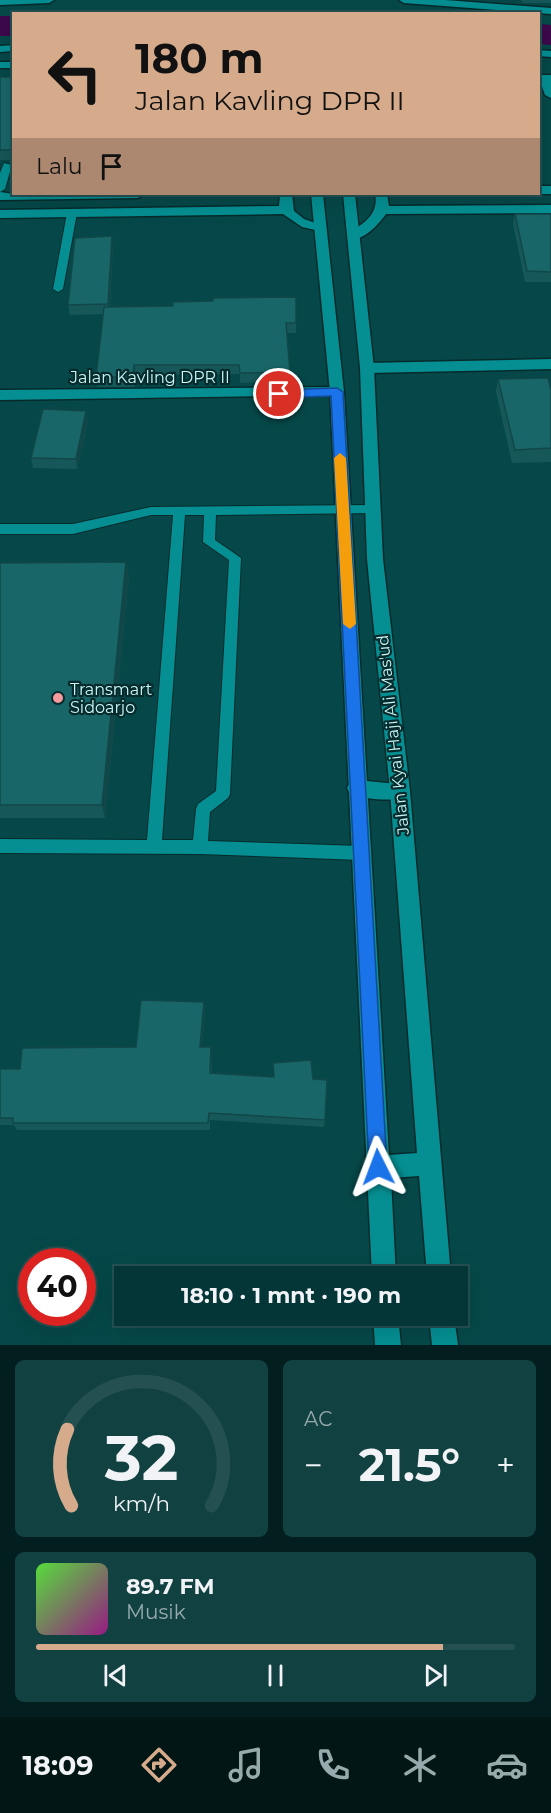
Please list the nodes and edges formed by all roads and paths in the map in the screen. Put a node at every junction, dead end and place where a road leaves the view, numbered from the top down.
1 (49, 0) edge
2 (404, 0) edge
3 (427, 1) edge
4 (0, 2) edge
5 (516, 4) edge
6 (551, 10) edge
7 (545, 78) edge
8 (551, 95) edge
9 (7, 165) edge
10 (0, 189) edge
11 (286, 195) edge
12 (317, 195) edge
13 (349, 195) edge
14 (381, 195) edge
15 (551, 209) edge
16 (286, 210) junction
17 (381, 210) junction
18 (72, 213) junction
19 (0, 214) edge
20 (320, 229) junction
21 (352, 236) junction
22 (58, 289) dead end
23 (551, 364) edge
24 (367, 368) junction
25 (337, 392) junction
26 (0, 395) edge
27 (343, 508) junction
28 (373, 509) junction
29 (179, 510) junction
30 (210, 510) junction
31 (0, 530) edge
32 (357, 788) junction
33 (400, 791) junction
34 (0, 846) edge
35 (154, 847) junction
36 (200, 847) junction
37 (361, 853) junction
38 (430, 1164) junction
39 (378, 1167) junction
40 (383, 1266) edge
41 (438, 1266) edge
42 (387, 1326) edge
43 (443, 1326) edge
44 (388, 1345) edge
45 (445, 1345) edge

1 - 4 street
2 - 3 street
3 - 5 street
5 - 6 street
7 - 8 street
9 - 10 lane
11 - 16 street
12 - 20 street, Jalan Kyai Haji Ali Mas'ud
13 - 21 street, Jalan Kyai Haji Ali Mas'ud
14 - 17 street
15 - 17 street
16 - 18 street
16 - 20 street
17 - 21 street
18 - 19 street
18 - 22 lane
20 - 25 street, Jalan Kyai Haji Ali Mas'ud
21 - 24 street, Jalan Kyai Haji Ali Mas'ud
23 - 24 street
24 - 28 street, Jalan Kyai Haji Ali Mas'ud
25 - 26 street, Jalan Kavling DPR II
25 - 27 street, Jalan Kyai Haji Ali Mas'ud
27 - 28 lane
27 - 30 lane
27 - 32 street, Jalan Kyai Haji Ali Mas'ud
28 - 33 street, Jalan Kyai Haji Ali Mas'ud
29 - 30 lane
29 - 31 lane
29 - 35 lane
30 - 36 lane
32 - 33 street
32 - 37 street, Jalan Kyai Haji Ali Mas'ud
33 - 38 street, Jalan Kyai Haji Ali Mas'ud
34 - 35 lane
35 - 36 lane
36 - 37 lane
37 - 39 street, Jalan Kyai Haji Ali Mas'ud
38 - 39 street
38 - 41 street, Jalan Kyai Haji Ali Mas'ud
39 - 40 street, Jalan Kyai Haji Ali Mas'ud
42 - 44 street
43 - 45 street

